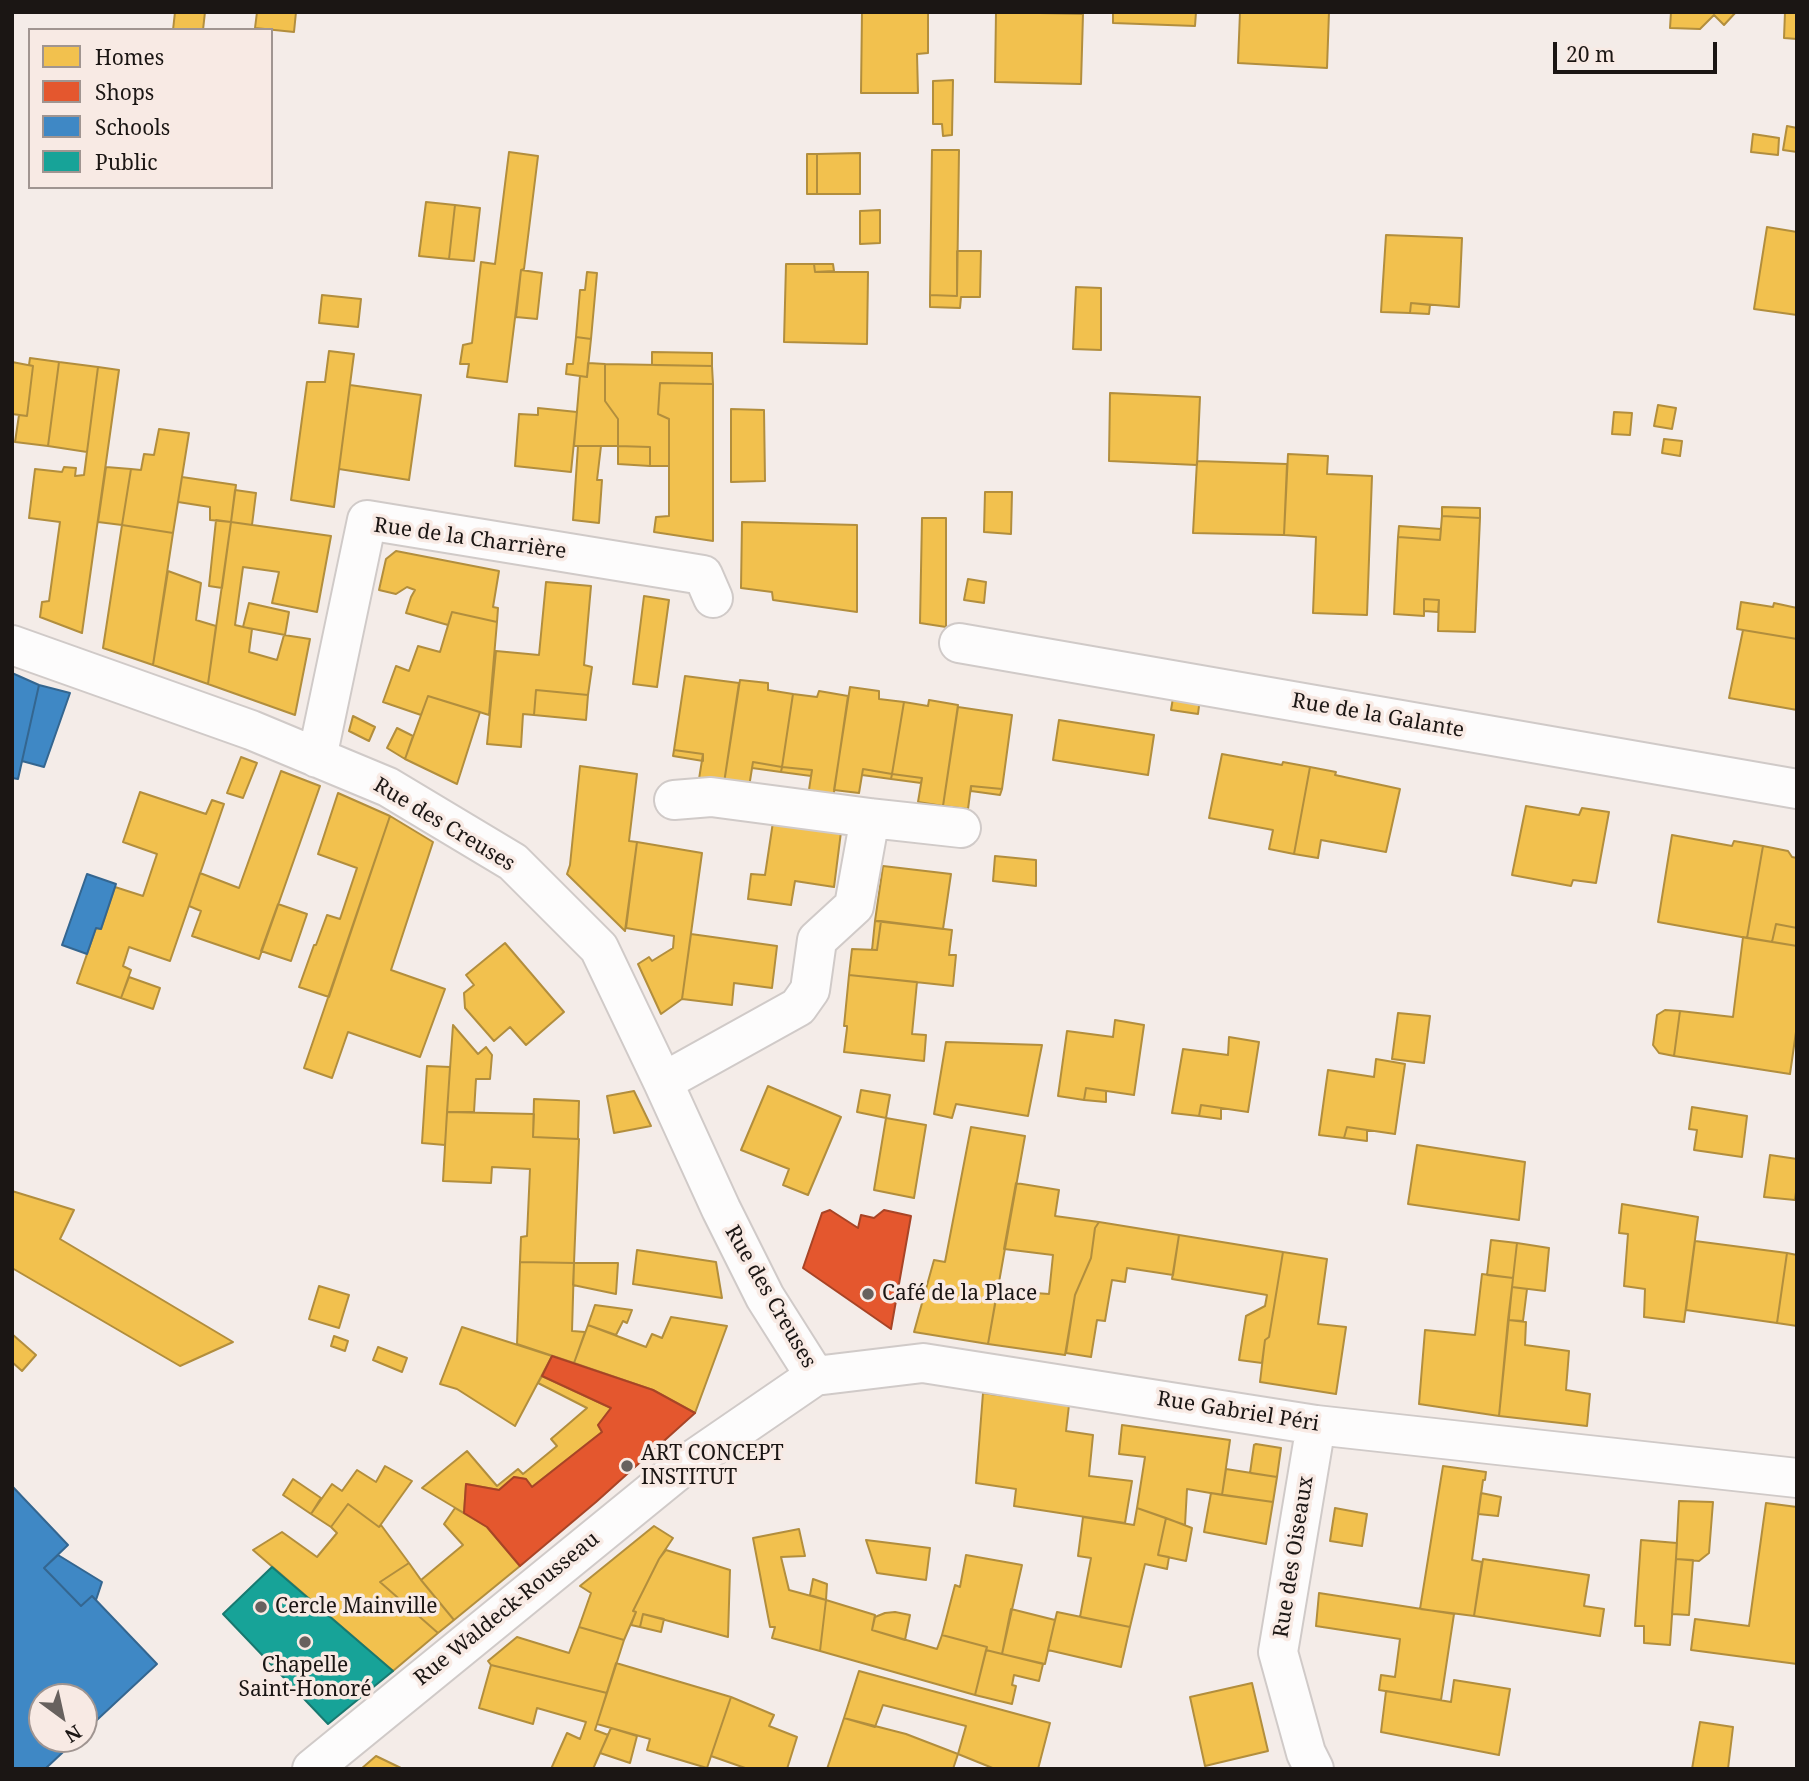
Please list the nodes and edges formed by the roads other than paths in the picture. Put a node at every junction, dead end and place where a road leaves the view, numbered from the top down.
1 (713, 598) dead end
2 (958, 643) dead end
3 (12, 645) edge
4 (317, 758) junction
5 (1797, 789) edge
6 (674, 800) dead end
7 (870, 818) junction
8 (961, 828) dead end
9 (663, 1082) junction
10 (815, 1376) junction
11 (1316, 1425) junction
12 (703, 1452) joint
13 (1797, 1478) edge
14 (312, 1769) edge
15 (1314, 1769) edge

1 - 4 street, Rue de la Charrière
2 - 5 street, Rue de la Galante
3 - 4 street, Rue des Creuses
4 - 9 street, Rue des Creuses
6 - 7 street
7 - 8 street
7 - 9 street
9 - 10 street, Rue des Creuses
10 - 11 street, Rue Gabriel Péri
10 - 12 street, Rue Gabriel Péri
11 - 13 street, Rue Gabriel Péri
11 - 15 street, Rue des Oiseaux
12 - 14 street, Rue Waldeck-Rousseau

